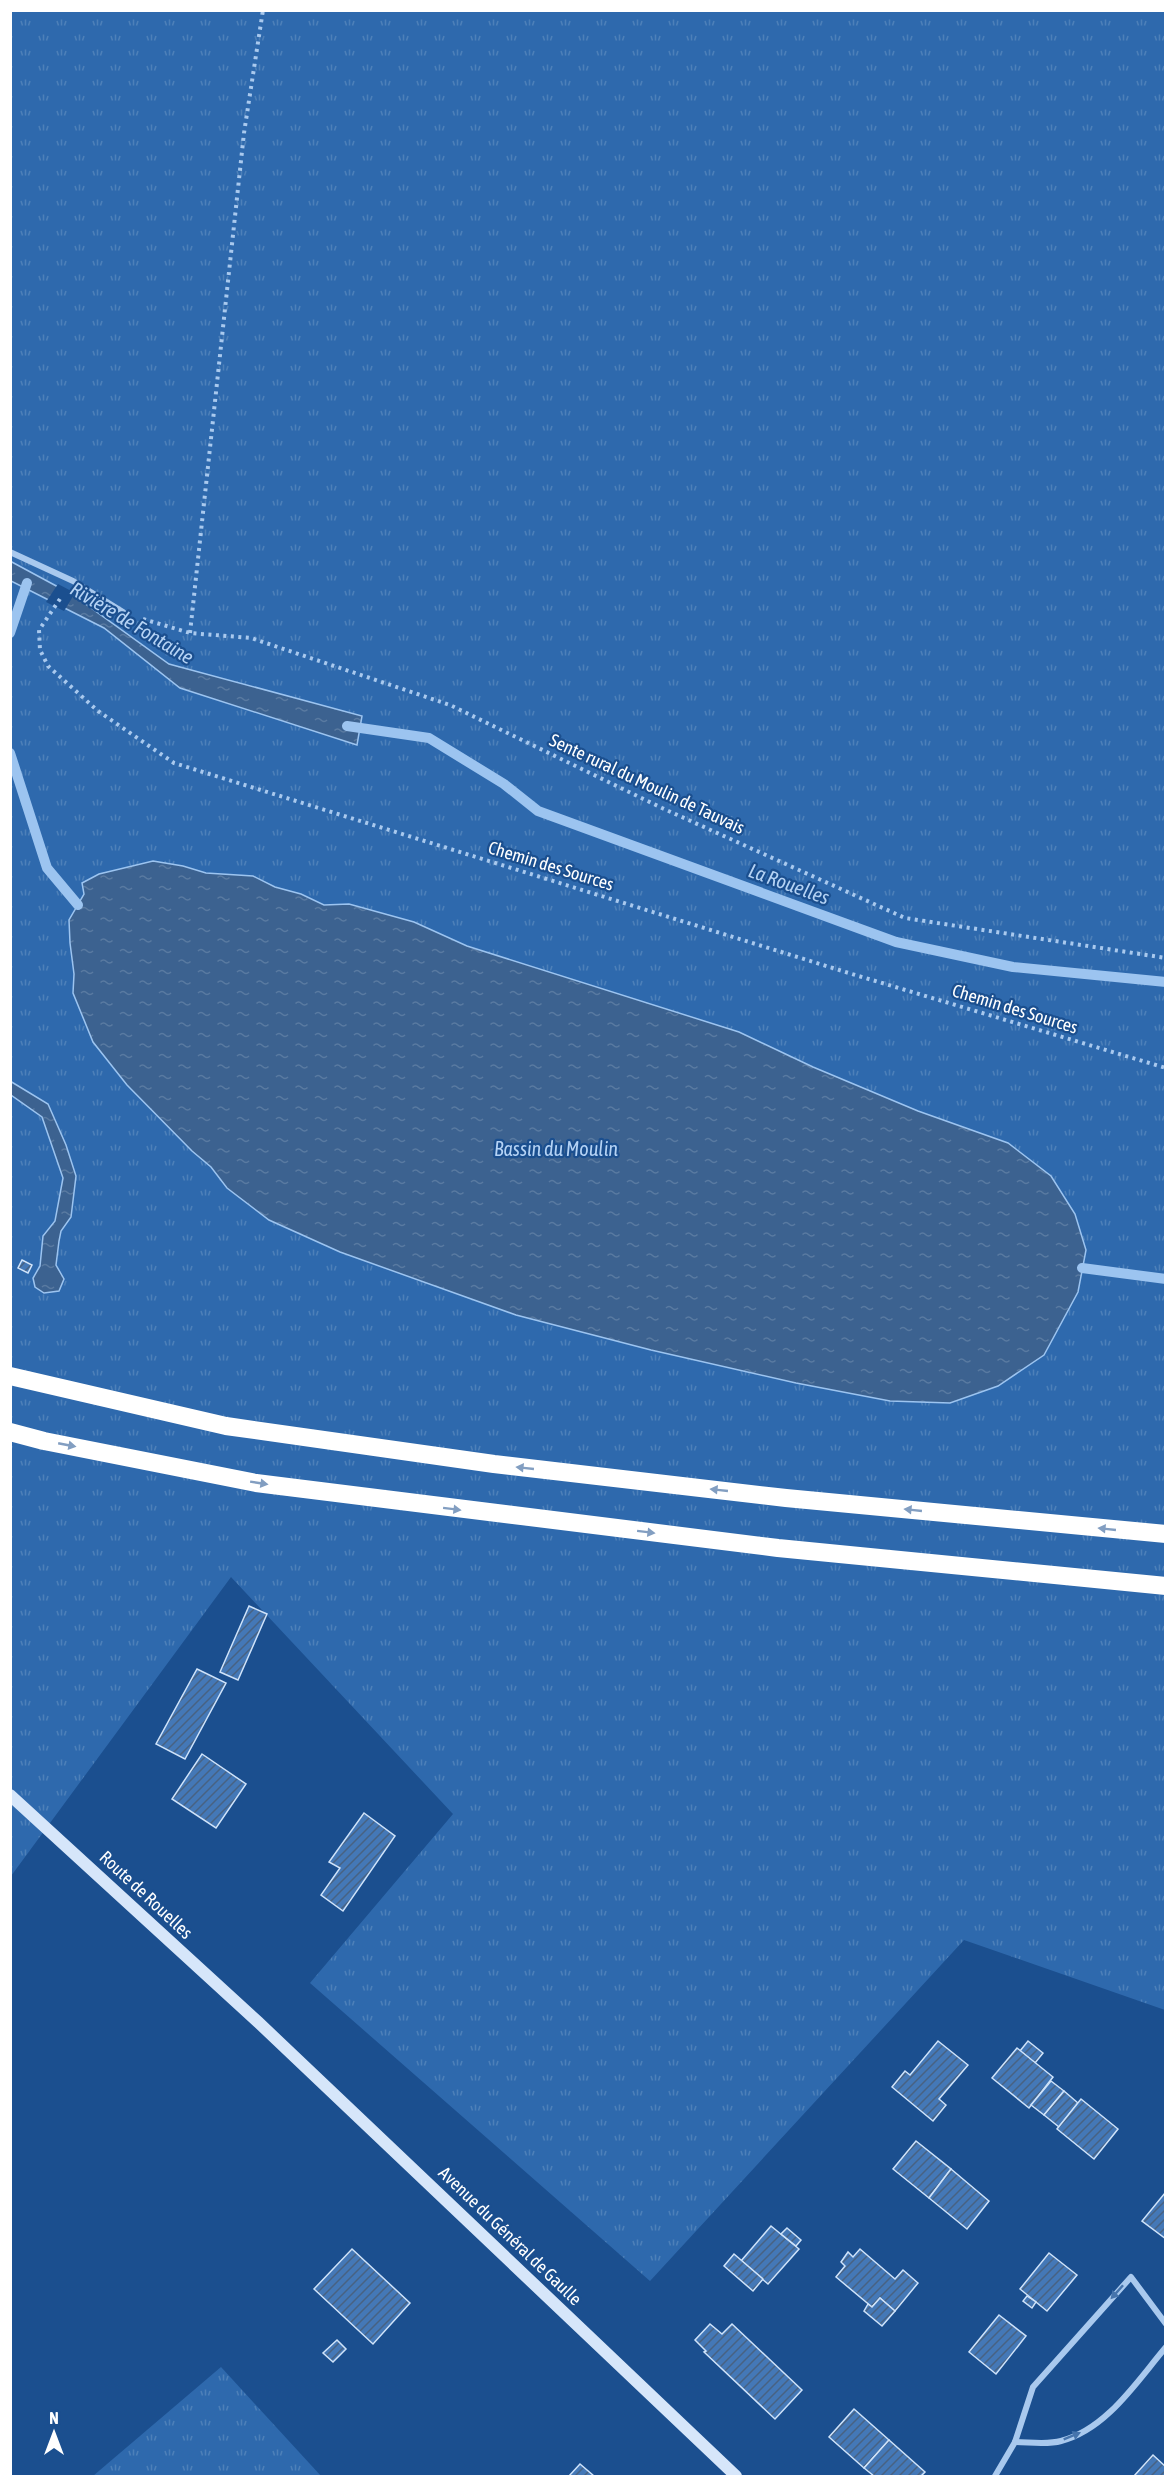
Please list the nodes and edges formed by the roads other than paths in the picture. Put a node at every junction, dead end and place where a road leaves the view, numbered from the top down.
1 (10, 552) edge
2 (123, 612) road end
3 (10, 1376) edge
4 (10, 1432) edge
5 (1166, 1534) edge
6 (1166, 1586) edge
7 (10, 1795) edge
8 (258, 2022) joint
9 (1166, 2324) edge
10 (1166, 2347) edge
11 (1015, 2442) junction
12 (736, 2476) edge
13 (995, 2476) edge

1 - 2 street
5 -> 3 highway
4 -> 6 highway
7 - 8 street, Route de Rouelles
8 - 12 street, Avenue du Général de Gaulle
9 -> 11 street
11 -> 10 street
11 - 13 street

